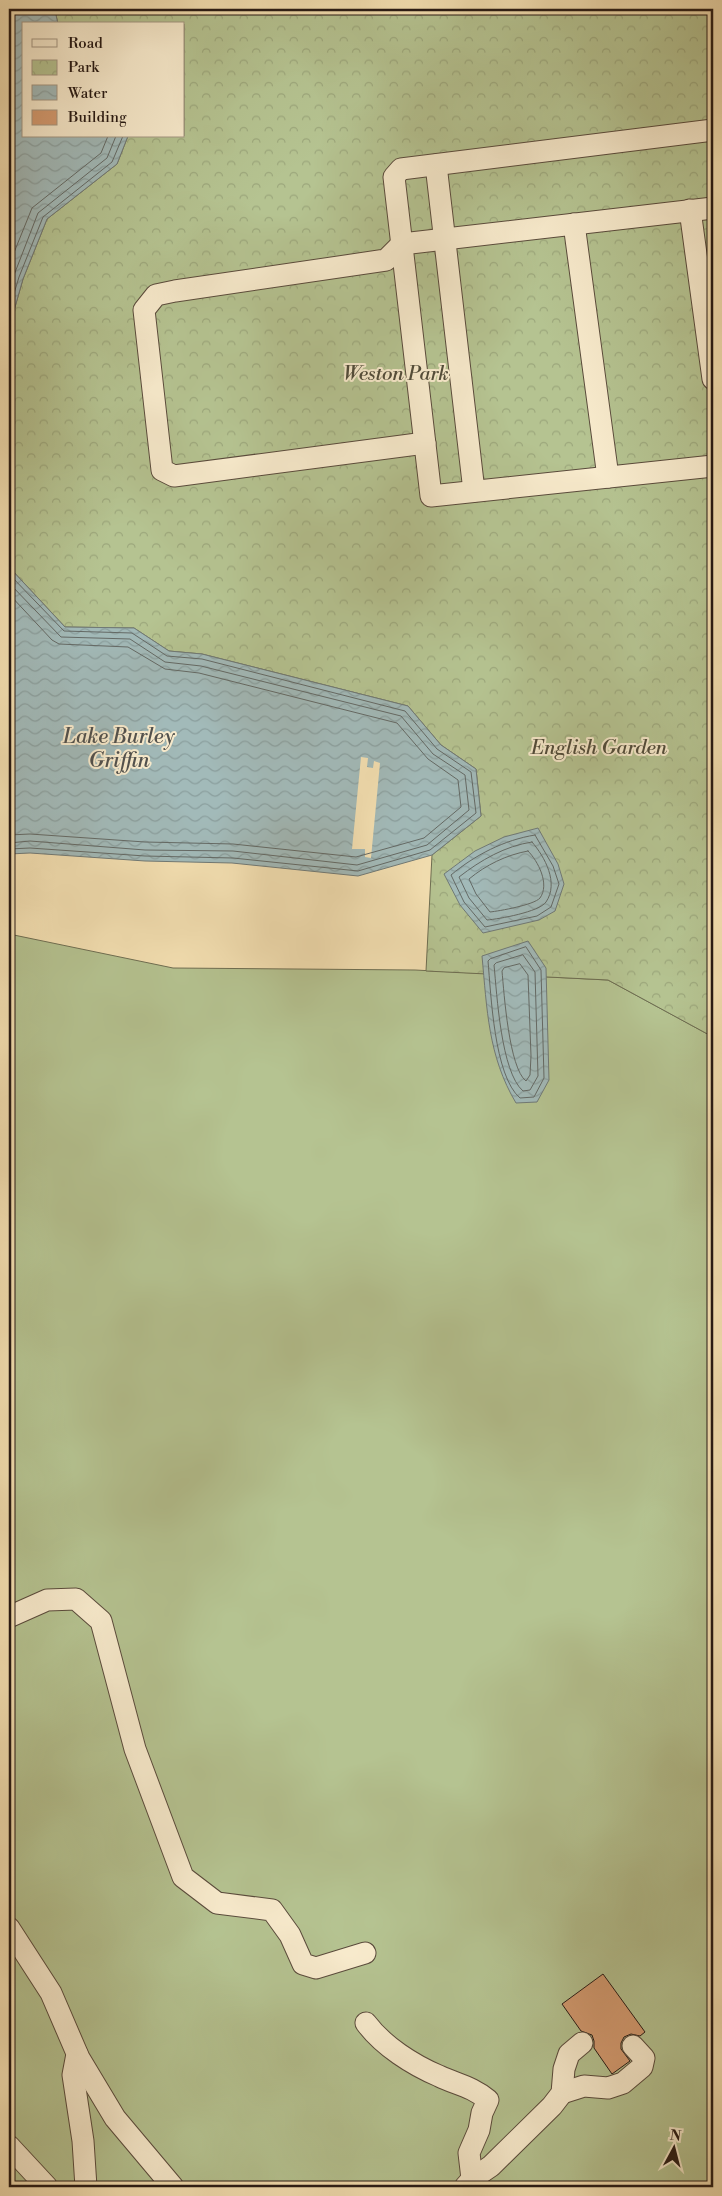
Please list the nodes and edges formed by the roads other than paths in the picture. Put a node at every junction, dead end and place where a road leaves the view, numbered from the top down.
1 (713, 130) edge
2 (436, 165) junction
3 (713, 208) edge
4 (690, 210) junction
5 (574, 224) junction
6 (444, 239) junction
7 (402, 244) junction
8 (713, 379) edge
9 (425, 443) junction
10 (713, 466) edge
11 (608, 477) junction
12 (474, 491) junction
13 (10, 1613) edge
14 (9, 1928) edge
15 (365, 1953) dead end
16 (366, 2023) dead end
17 (582, 2043) dead end
18 (633, 2046) dead end
19 (77, 2054) junction
20 (562, 2092) junction
21 (9, 2146) edge
22 (468, 2183) edge
23 (47, 2187) edge
24 (86, 2187) edge
25 (173, 2187) edge

1 - 2 lane
2 - 6 lane
2 - 7 lane
3 - 4 lane
4 - 5 lane
4 - 8 lane
5 - 6 lane
5 - 11 lane
6 - 7 lane
6 - 12 lane
7 - 9 lane
7 - 9 lane
9 - 12 lane
10 - 11 lane
11 - 12 lane
13 - 15 lane
14 - 19 lane
16 - 22 lane
17 - 20 lane
18 - 20 lane
19 - 24 lane
19 - 25 lane
20 - 22 lane
21 - 23 lane

